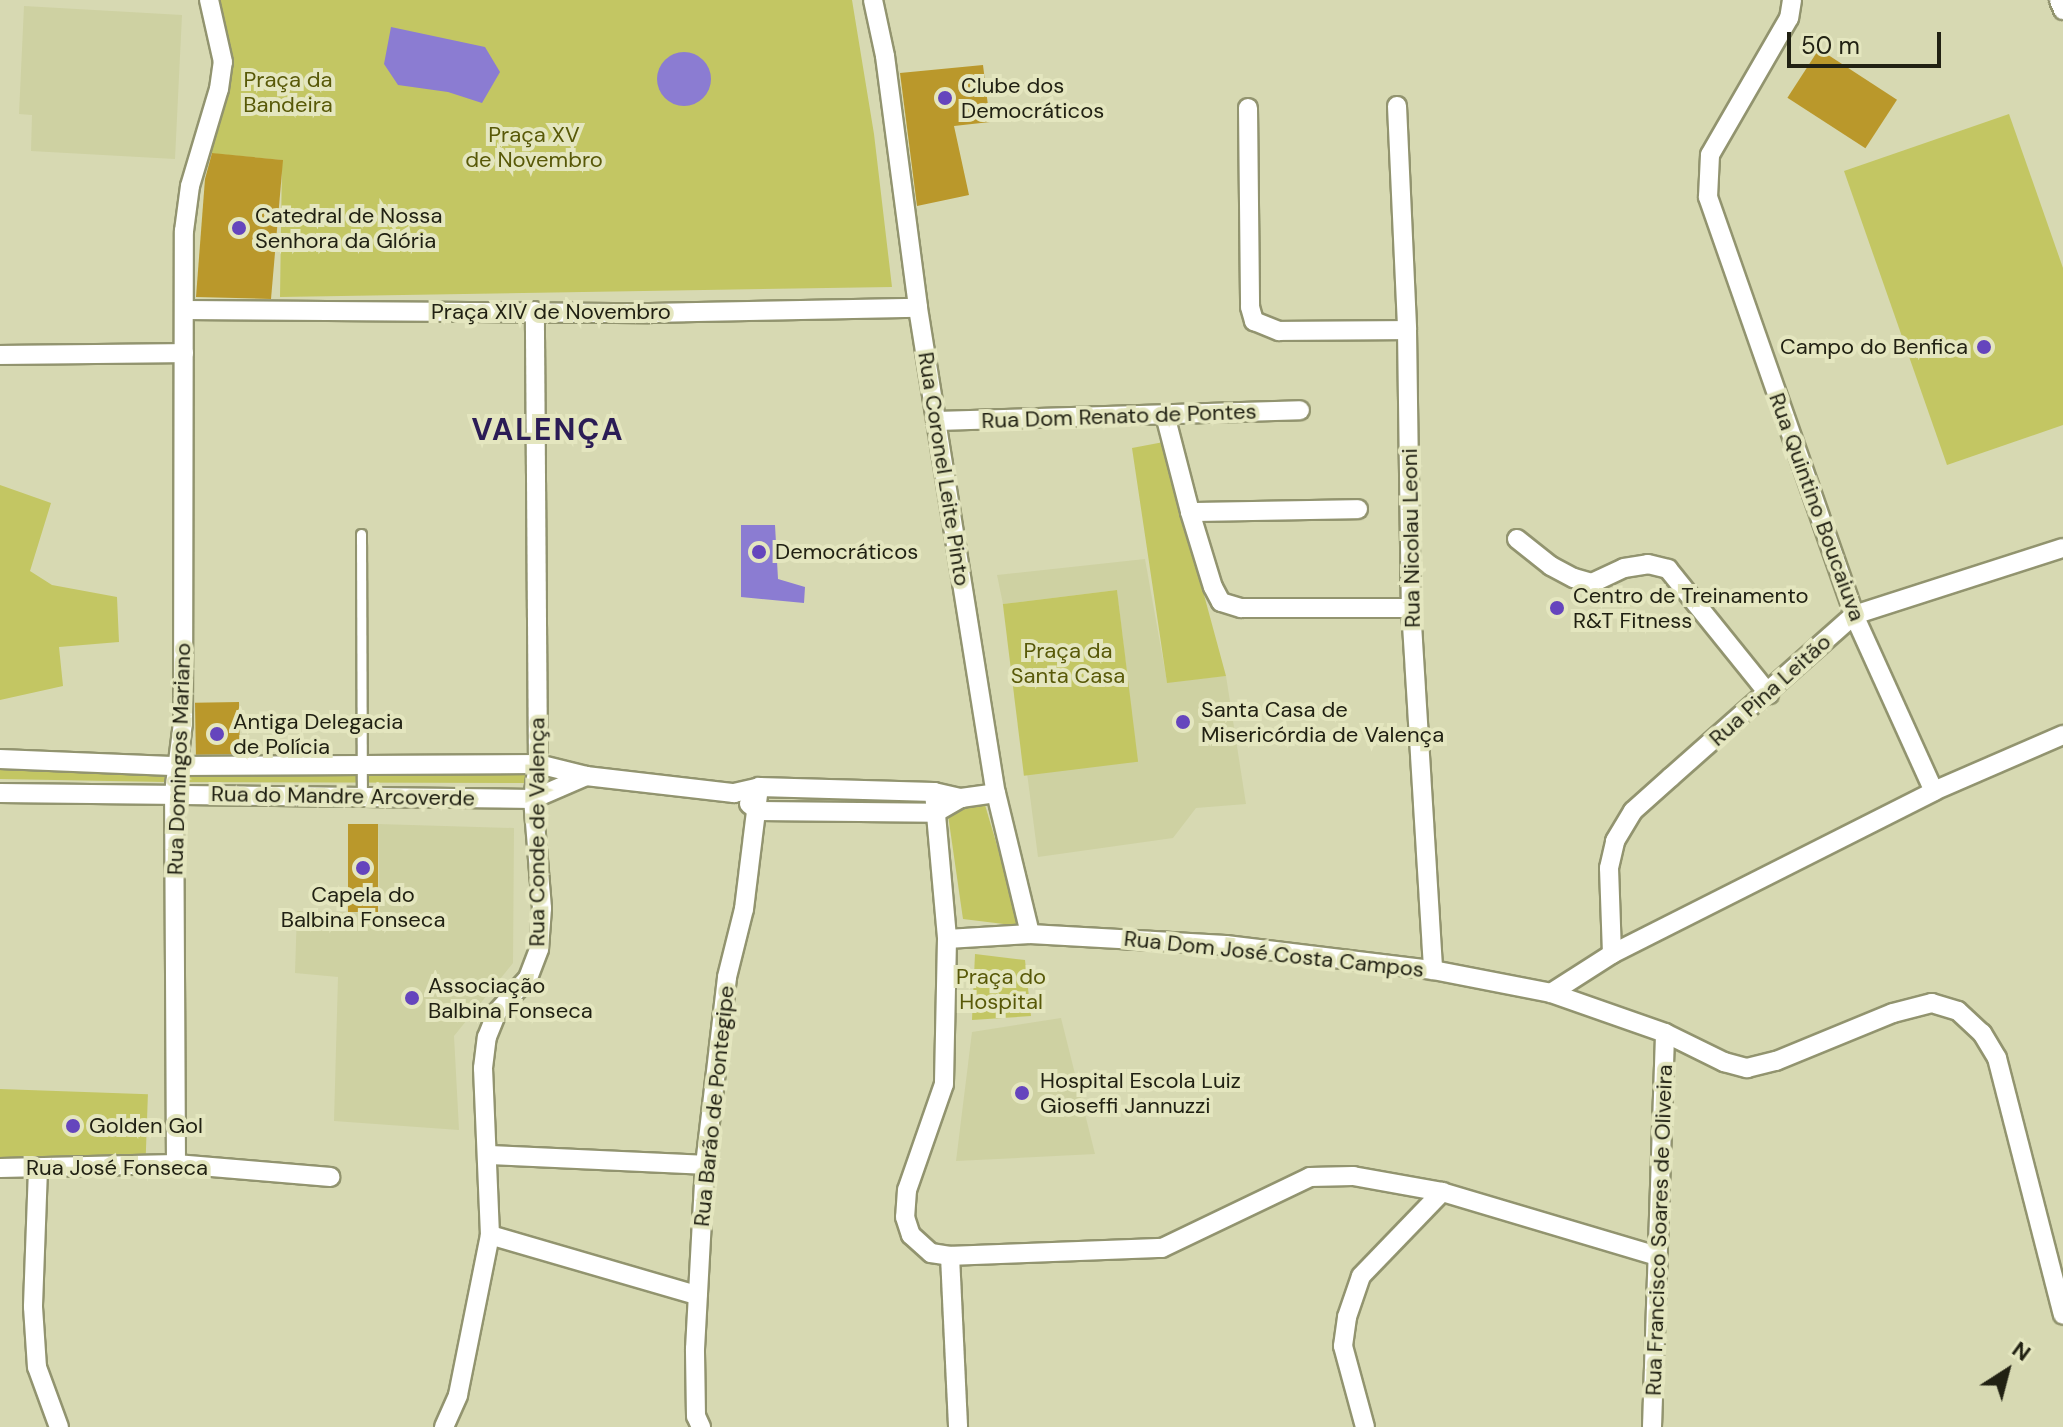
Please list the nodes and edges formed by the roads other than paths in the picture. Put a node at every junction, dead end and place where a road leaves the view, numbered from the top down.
1 (209, 0) edge
2 (873, 0) edge
3 (1792, 0) edge
4 (2059, 0) edge
5 (2063, 10) edge
6 (1397, 106) dead end
7 (1248, 108) dead end
8 (918, 308) junction
9 (184, 310) junction
10 (535, 311) junction
11 (1407, 330) junction
12 (184, 353) junction
13 (0, 355) edge
14 (1300, 410) dead end
15 (1165, 415) junction
16 (937, 421) junction
17 (1358, 509) dead end
18 (1190, 512) junction
19 (361, 534) dead end
20 (1517, 539) dead end
21 (2063, 548) edge
22 (1411, 608) junction
23 (1854, 615) junction
24 (1769, 694) junction
25 (2063, 735) edge
26 (0, 759) edge
27 (538, 764) junction
28 (362, 765) junction
29 (178, 766) junction
30 (586, 776) junction
31 (759, 787) junction
32 (1934, 791) junction
33 (934, 792) junction
34 (0, 793) edge
35 (174, 793) junction
36 (734, 793) junction
37 (996, 793) junction
38 (362, 796) junction
39 (961, 798) junction
40 (533, 799) junction
41 (758, 811) junction
42 (935, 813) junction
43 (1030, 934) junction
44 (947, 939) junction
45 (1612, 954) junction
46 (1433, 970) junction
47 (1551, 993) junction
48 (1665, 1033) junction
49 (488, 1155) junction
50 (176, 1164) junction
51 (705, 1165) junction
52 (0, 1168) edge
53 (38, 1169) junction
54 (330, 1177) dead end
55 (1442, 1192) junction
56 (490, 1235) junction
57 (950, 1256) junction
58 (1657, 1256) junction
59 (697, 1295) junction
60 (2063, 1315) edge
61 (59, 1427) edge
62 (444, 1427) edge
63 (701, 1427) edge
64 (958, 1427) edge
65 (1365, 1427) edge
66 (1652, 1427) edge

1 - 9 street, Rua Domingos Mariano
2 - 8 street, Rua Coronel Leite Pinto
3 - 23 street, Rua Quintino Boucaiuva
4 - 5 street
6 - 11 street, Rua Nicolau Leoni
7 - 11 street
8 - 10 street, Praça XIV de Novembro
8 - 16 street, Rua Coronel Leite Pinto
9 - 10 street, Praça XIV de Novembro
9 - 12 street, Rua Domingos Mariano
10 - 27 street, Rua Conde de Valença
11 - 22 street, Rua Nicolau Leoni
12 - 13 street
12 - 29 street, Rua Domingos Mariano
14 - 15 street, Rua Dom Renato de Pontes
15 - 16 street, Rua Dom Renato de Pontes
15 - 18 street
16 - 37 street, Rua Coronel Leite Pinto
17 - 18 street
18 - 22 street
19 - 28 lane
20 - 24 street
21 - 23 street, Rua Pina Leitão
22 - 46 street, Rua Nicolau Leoni
23 - 24 street, Rua Pina Leitão
23 - 32 street, Rua Quintino Boucaiuva
24 - 45 street, Rua Pina Leitão
25 - 32 street
26 - 29 street, Rua do Mandre Arcoverde
27 - 28 street, Rua do Mandre Arcoverde
27 - 30 street, Rua do Mandre Arcoverde
27 - 40 street, Rua Conde de Valença
28 - 29 street, Rua do Mandre Arcoverde
28 - 38 lane
29 - 35 street, Rua Domingos Mariano
30 - 36 street, Rua do Mandre Arcoverde
30 - 40 street, Rua do Mandre Arcoverde
31 - 33 street, Rua do Mandre Arcoverde
31 - 36 street, Rua do Mandre Arcoverde
31 - 41 street, Rua Barão de Pontegipe
32 - 45 street
33 - 39 street, Rua do Mandre Arcoverde
33 - 42 street
34 - 35 street, Rua do Mandre Arcoverde
35 - 38 street, Rua do Mandre Arcoverde
35 - 50 street, Rua Domingos Mariano
36 - 41 street
37 - 39 street, Rua do Mandre Arcoverde
37 - 43 street, Rua Coronel Leite Pinto
38 - 40 street, Rua do Mandre Arcoverde
39 - 42 street, Rua do Mandre Arcoverde
40 - 49 street, Rua Conde de Valença
41 - 42 street
41 - 51 street, Rua Barão de Pontegipe
42 - 44 street
43 - 44 street, Rua Dom José Costa Campos
43 - 46 street, Rua Dom José Costa Campos
44 - 57 street
45 - 47 street
46 - 47 street, Rua Dom José Costa Campos
47 - 48 street, Rua Dom José Costa Campos
48 - 58 street, Rua Francisco Soares de Oliveira
48 - 60 street, Rua Dom José Costa Campos
49 - 51 street
49 - 56 street, Rua Conde de Valença
50 - 53 street, Rua José Fonseca
50 - 54 street, Rua José Fonseca
51 - 59 street, Rua Barão de Pontegipe
52 - 53 street, Rua José Fonseca
53 - 61 street
55 - 57 street
55 - 58 street
55 - 65 street
56 - 59 street
56 - 62 street, Rua Conde de Valença
57 - 64 street
58 - 66 street, Rua Francisco Soares de Oliveira
59 - 63 street, Rua Barão de Pontegipe

